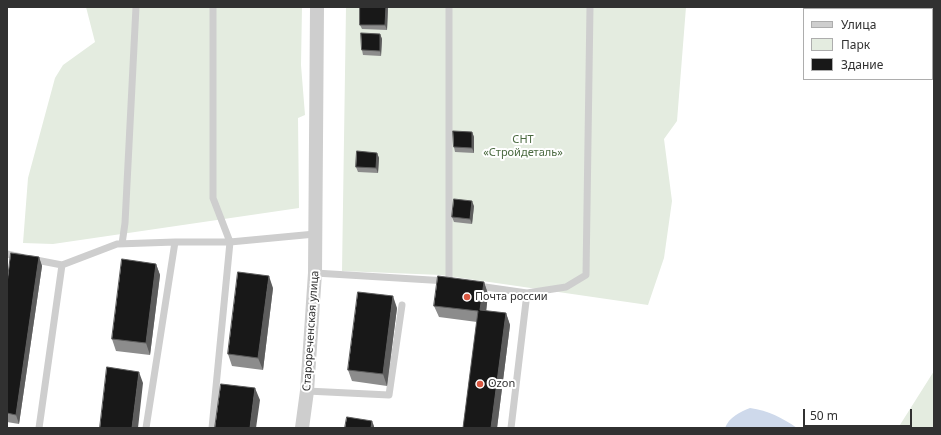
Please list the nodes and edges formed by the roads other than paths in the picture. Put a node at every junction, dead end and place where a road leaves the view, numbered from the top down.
1 (136, 7) edge
2 (213, 7) edge
3 (317, 7) edge
4 (449, 7) edge
5 (590, 7) edge
6 (315, 234) junction
7 (175, 242) junction
8 (230, 242) junction
9 (122, 244) junction
10 (7, 254) edge
11 (62, 265) junction
12 (316, 273) junction
13 (473, 285) edge
14 (527, 293) junction
15 (402, 305) dead end
16 (307, 391) junction
17 (39, 428) edge
18 (146, 428) edge
19 (212, 428) edge
20 (302, 428) edge
21 (511, 428) edge

1 - 9 lane
2 - 8 lane
3 - 6 street, Старореченская улица
4 - 12 lane
5 - 14 lane
6 - 8 lane
6 - 12 street, Старореченская улица
7 - 8 lane
7 - 9 lane
7 - 18 lane
8 - 19 lane
9 - 11 lane
10 - 11 lane
11 - 17 lane
12 - 16 street, Старореченская улица
13 - 14 lane
14 - 21 lane
15 - 16 lane
16 - 20 street, Старореченская улица

